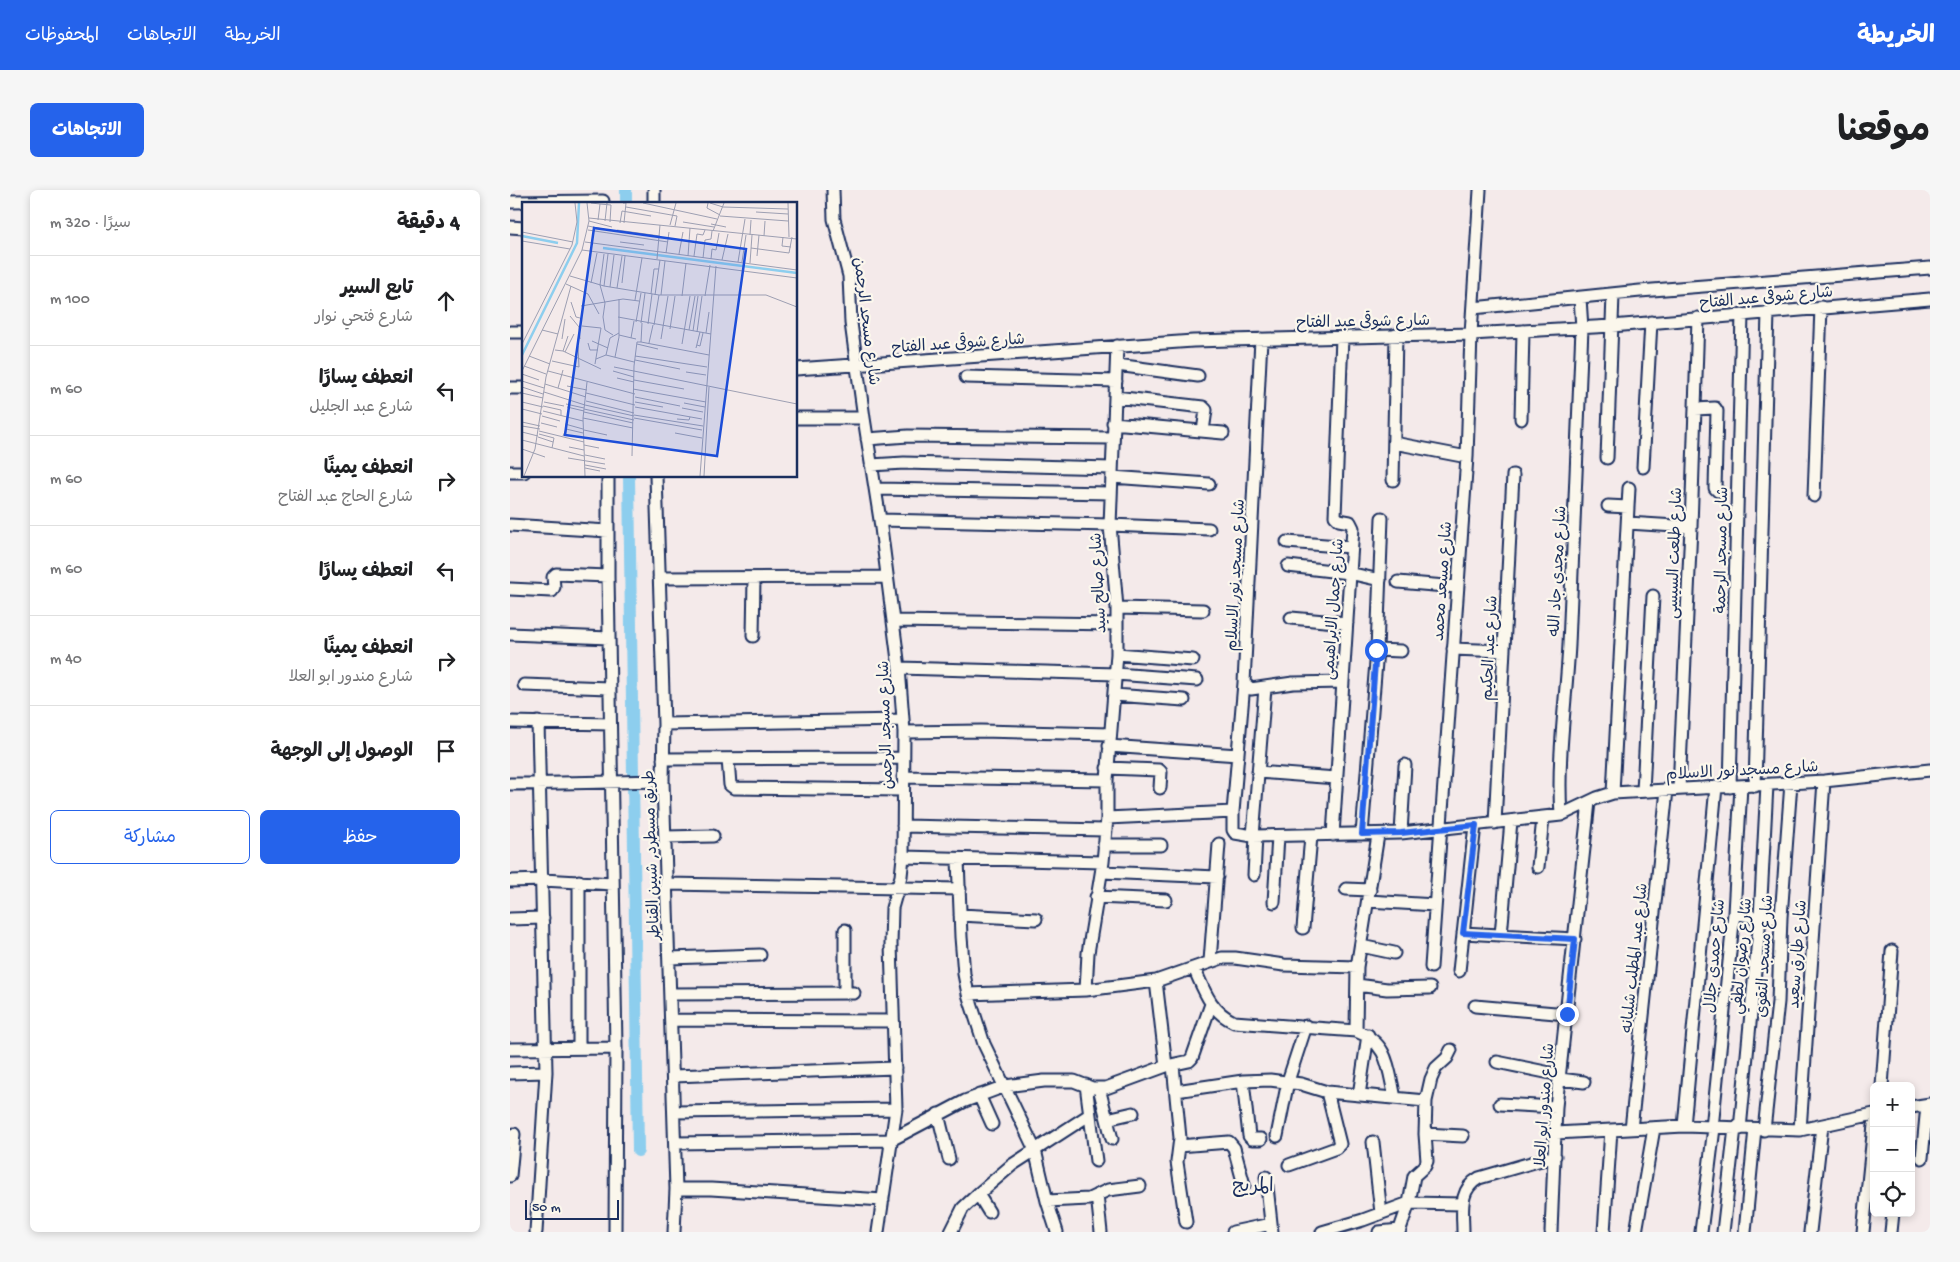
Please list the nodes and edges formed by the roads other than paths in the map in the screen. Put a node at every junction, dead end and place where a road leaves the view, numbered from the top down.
1 (833, 190) edge
2 (1480, 190) edge
3 (603, 198) edge
4 (510, 202) edge
5 (1930, 268) edge
6 (1613, 295) junction
7 (1580, 298) junction
8 (1930, 299) edge
9 (1821, 307) junction
10 (1472, 308) junction
11 (1768, 312) junction
12 (1742, 314) junction
13 (1698, 318) junction
14 (1651, 322) junction
15 (1612, 326) junction
16 (1582, 328) junction
17 (1523, 331) junction
18 (1471, 334) junction
19 (1396, 335) junction
20 (1342, 337) junction
21 (1261, 339) junction
22 (1117, 346) junction
23 (1117, 365) junction
24 (857, 366) junction
25 (798, 369) edge
26 (1198, 376) dead end
27 (966, 377) dead end
28 (1116, 381) junction
29 (1115, 396) junction
30 (1695, 409) junction
31 (798, 418) edge
32 (864, 418) junction
33 (1521, 419) dead end
34 (1113, 423) junction
35 (1203, 431) junction
36 (1223, 433) dead end
37 (1113, 438) junction
38 (867, 439) junction
39 (1394, 443) junction
40 (1467, 456) junction
41 (1607, 458) dead end
42 (871, 465) junction
43 (1643, 467) dead end
44 (1112, 472) junction
45 (1513, 475) dead end
46 (608, 478) edge
47 (656, 478) edge
48 (1393, 480) dead end
49 (1209, 484) dead end
50 (1630, 488) dead end
51 (876, 489) junction
52 (1718, 491) dead end
53 (1111, 493) junction
54 (1814, 496) dead end
55 (1608, 506) dead end
56 (1628, 507) junction
57 (1382, 518) dead end
58 (880, 520) junction
59 (1628, 523) junction
60 (510, 525) edge
61 (1110, 525) junction
62 (1691, 527) junction
63 (1209, 529) dead end
64 (608, 531) junction
65 (1287, 542) dead end
66 (1351, 547) junction
67 (1288, 566) dead end
68 (1349, 573) junction
69 (608, 576) junction
70 (887, 577) junction
71 (659, 578) junction
72 (754, 578) junction
73 (1380, 580) junction
74 (1398, 582) dead end
75 (1457, 587) junction
76 (510, 589) edge
77 (1653, 596) dead end
78 (1117, 608) junction
79 (1203, 610) dead end
80 (1291, 618) dead end
81 (893, 621) junction
82 (1347, 623) junction
83 (1117, 624) junction
84 (510, 634) edge
85 (752, 636) dead end
86 (609, 638) junction
87 (1453, 649) junction
88 (1376, 650) junction
89 (1400, 651) dead end
90 (1504, 651) junction
91 (1117, 654) junction
92 (1193, 660) dead end
93 (899, 668) junction
94 (1116, 674) junction
95 (1197, 680) dead end
96 (1343, 682) junction
97 (1244, 683) junction
98 (524, 685) dead end
99 (609, 688) junction
100 (1265, 688) junction
101 (1114, 695) junction
102 (1184, 700) dead end
103 (903, 720) junction
104 (510, 722) edge
105 (538, 722) junction
106 (610, 724) junction
107 (664, 724) junction
108 (904, 732) junction
109 (1110, 734) junction
110 (1109, 746) junction
111 (1238, 755) junction
112 (903, 758) junction
113 (663, 759) junction
114 (728, 759) junction
115 (1405, 765) dead end
116 (1930, 770) edge
117 (1258, 772) junction
118 (1107, 774) junction
119 (903, 778) junction
120 (1336, 778) junction
121 (663, 780) junction
122 (1824, 781) junction
123 (616, 782) junction
124 (540, 783) junction
125 (1791, 783) junction
126 (510, 784) edge
127 (1767, 785) junction
128 (1736, 786) junction
129 (1755, 786) junction
130 (1160, 788) dead end
131 (1716, 788) junction
132 (1679, 789) junction
133 (903, 790) junction
134 (1666, 790) junction
135 (1643, 791) junction
136 (1613, 793) junction
137 (1589, 802) junction
138 (1233, 812) junction
139 (1561, 816) junction
140 (1543, 818) junction
141 (1511, 821) junction
142 (1496, 823) junction
143 (1106, 824) junction
144 (1476, 825) junction
145 (903, 826) junction
146 (1440, 829) junction
147 (1401, 833) junction
148 (1362, 834) junction
149 (1333, 835) junction
150 (1378, 835) junction
151 (713, 836) dead end
152 (1254, 836) junction
153 (1278, 836) junction
154 (1311, 836) junction
155 (665, 837) junction
156 (1219, 844) dead end
157 (1104, 845) junction
158 (1161, 845) dead end
159 (903, 857) junction
160 (958, 859) junction
161 (1102, 867) junction
162 (1538, 867) dead end
163 (1254, 875) dead end
164 (1216, 877) junction
165 (543, 880) junction
166 (510, 881) edge
167 (579, 881) junction
168 (613, 884) junction
169 (666, 884) junction
170 (898, 887) junction
171 (960, 889) junction
172 (1346, 889) dead end
173 (1369, 896) junction
174 (1096, 897) junction
175 (1166, 900) dead end
176 (1274, 902) dead end
177 (1435, 905) junction
178 (1734, 913) junction
179 (960, 915) junction
180 (1781, 917) junction
181 (543, 918) junction
182 (1760, 918) junction
183 (510, 919) edge
184 (1036, 919) dead end
185 (1303, 928) dead end
186 (845, 930) dead end
187 (1463, 933) junction
188 (1501, 935) junction
189 (1575, 939) junction
190 (1361, 946) junction
191 (1892, 951) dead end
192 (1394, 953) dead end
193 (760, 955) dead end
194 (669, 958) junction
195 (1210, 961) junction
196 (1357, 967) junction
197 (1431, 967) dead end
198 (1194, 968) junction
199 (1458, 971) dead end
200 (1156, 981) junction
201 (1357, 984) junction
202 (1430, 988) dead end
203 (1086, 990) junction
204 (671, 994) junction
205 (968, 994) junction
206 (1211, 1004) junction
207 (1475, 1006) dead end
208 (1567, 1014) junction
209 (672, 1020) junction
210 (893, 1021) junction
211 (1306, 1026) junction
212 (1356, 1031) junction
213 (1368, 1035) junction
214 (545, 1048) junction
215 (579, 1048) junction
216 (616, 1048) junction
217 (510, 1049) edge
218 (1451, 1050) dead end
219 (1497, 1062) dead end
220 (1169, 1065) junction
221 (895, 1068) junction
222 (546, 1072) junction
223 (510, 1073) edge
224 (673, 1076) junction
225 (1560, 1077) junction
226 (1243, 1081) junction
227 (1288, 1081) junction
228 (1584, 1082) dead end
229 (1882, 1082) edge
230 (1086, 1085) junction
231 (1005, 1086) junction
232 (1099, 1088) junction
233 (1176, 1091) junction
234 (1327, 1092) junction
235 (979, 1095) junction
236 (1359, 1095) junction
237 (1395, 1098) junction
238 (1426, 1101) junction
239 (1500, 1104) dead end
240 (1928, 1104) edge
241 (1915, 1106) edge
242 (1556, 1107) junction
243 (896, 1109) junction
244 (674, 1112) junction
245 (1133, 1113) dead end
246 (938, 1114) junction
247 (1089, 1115) junction
248 (1870, 1115) edge
249 (1107, 1119) junction
250 (992, 1124) dead end
251 (1684, 1126) junction
252 (1822, 1126) junction
253 (1874, 1127) edge
254 (1654, 1128) junction
255 (1713, 1128) junction
256 (1737, 1128) junction
257 (1631, 1129) junction
258 (1760, 1129) junction
259 (1611, 1130) junction
260 (1800, 1130) junction
261 (1556, 1132) junction
262 (514, 1134) dead end
263 (1425, 1134) junction
264 (1277, 1136) dead end
265 (1463, 1136) dead end
266 (1112, 1139) dead end
267 (1261, 1139) dead end
268 (891, 1140) junction
269 (1373, 1142) dead end
270 (675, 1143) junction
271 (1179, 1146) junction
272 (1035, 1150) junction
273 (1555, 1156) junction
274 (1922, 1158) dead end
275 (949, 1159) dead end
276 (1096, 1161) dead end
277 (1290, 1165) dead end
278 (510, 1176) edge
279 (1266, 1177) dead end
280 (1244, 1184) dead end
281 (1140, 1186) dead end
282 (676, 1189) junction
283 (978, 1194) junction
284 (1097, 1195) junction
285 (883, 1200) junction
286 (1047, 1201) junction
287 (1409, 1203) junction
288 (1463, 1204) junction
289 (989, 1212) dead end
290 (1381, 1214) junction
291 (1893, 1217) edge
292 (1186, 1222) dead end
293 (1271, 1228) edge
294 (1399, 1231) edge
295 (536, 1232) edge
296 (615, 1232) edge
297 (674, 1232) edge
298 (878, 1232) edge
299 (951, 1232) edge
300 (1057, 1232) edge
301 (1101, 1232) edge
302 (1233, 1232) edge
303 (1322, 1232) edge
304 (1379, 1232) edge
305 (1463, 1232) edge
306 (1551, 1232) edge
307 (1604, 1232) edge
308 (1636, 1232) edge
309 (1701, 1232) edge
310 (1723, 1232) edge
311 (1745, 1232) edge
312 (1810, 1232) edge
313 (1863, 1232) edge
314 (1891, 1232) edge

1 - 24 street, شارع مسجد الرحمن
2 - 10 street, شارع مسعد محمد
3 - 4 street
5 - 6 street, شارع شوقى عبد الفتاح
6 - 7 street, شارع شوقى عبد الفتاح
6 - 15 street
7 - 10 street, شارع شوقى عبد الفتاح
7 - 16 street, شارع مجدي جاد الله
8 - 9 street, شارع شوقى عبد الفتاح
9 - 11 street, شارع شوقى عبد الفتاح
9 - 54 street
10 - 18 street, شارع مسعد محمد
11 - 12 street, شارع شوقى عبد الفتاح
11 - 129 street
12 - 13 street, شارع شوقى عبد الفتاح
12 - 128 street, شارع مسجد الرحمة
13 - 14 street, شارع شوقى عبد الفتاح
13 - 30 street, شارع طلعت السيسى
14 - 15 street, شارع شوقى عبد الفتاح
14 - 43 street
15 - 16 street, شارع شوقى عبد الفتاح
15 - 41 street
16 - 17 street, شارع شوقى عبد الفتاح
16 - 139 street, شارع مجدي جاد الله
17 - 18 street, شارع شوقى عبد الفتاح
17 - 33 street
18 - 19 street, شارع شوقى عبد الفتاح
18 - 40 street, شارع مسعد محمد
19 - 20 street, شارع شوقى عبد الفتاح
19 - 39 street
20 - 21 street, شارع شوقى عبد الفتاح
20 - 66 street, شارع جمال الابراهيمى
21 - 22 street, شارع شوقى عبد الفتاح
21 - 97 street, شارع مسجد نور الاسلام
22 - 23 street, شارع صالح سيد
22 - 24 street, شارع شوقى عبد الفتاح
23 - 26 street
23 - 28 street, شارع صالح سيد
24 - 25 street, شارع شوقى عبد الفتاح
24 - 32 street, شارع مسجد الرحمن
27 - 28 street
28 - 29 street, شارع صالح سيد
29 - 34 street, شارع صالح سيد
29 - 35 street
30 - 52 street
30 - 62 street, شارع طلعت السيسى
31 - 32 street
32 - 38 street, شارع مسجد الرحمن
34 - 35 street
34 - 37 street, شارع صالح سيد
35 - 36 street
37 - 38 street
37 - 44 street, شارع صالح سيد
38 - 42 street, شارع مسجد الرحمن
39 - 40 street
39 - 48 street
40 - 75 street, شارع مسعد محمد
42 - 44 street
42 - 51 street, شارع مسجد الرحمن
44 - 49 street
44 - 53 street, شارع صالح سيد
45 - 90 street, شارع عبد الحكيم
46 - 64 street
47 - 71 street, طريق مسطرد, شبين القناطر
50 - 56 street
51 - 53 street
51 - 58 street, شارع مسجد الرحمن
53 - 61 street, شارع صالح سيد
55 - 56 street
56 - 59 street
57 - 73 street
58 - 61 street
58 - 70 street, شارع مسجد الرحمن
59 - 62 street
59 - 136 street
60 - 64 street
61 - 63 street
61 - 78 street, شارع صالح سيد
62 - 132 street, شارع طلعت السيسى
64 - 69 street
65 - 66 street
66 - 68 street, شارع جمال الابراهيمى
67 - 68 street
68 - 73 street
68 - 82 street, شارع جمال الابراهيمى
69 - 76 street
69 - 86 street
70 - 72 street
70 - 81 street, شارع مسجد الرحمن
71 - 72 street
71 - 107 street, طريق مسطرد, شبين القناطر
72 - 85 street
73 - 88 street
74 - 75 street
75 - 87 street, شارع مسعد محمد
77 - 135 street
78 - 79 street
78 - 83 street, شارع صالح سيد
80 - 82 street
81 - 83 street
81 - 93 street, شارع مسجد الرحمن
82 - 96 street, شارع جمال الابراهيمى
83 - 91 street, شارع صالح سيد
84 - 86 street
86 - 99 street
87 - 90 street
87 - 146 street, شارع مسعد محمد
88 - 89 street
88 - 148 street
90 - 142 street, شارع عبد الحكيم
91 - 92 street
91 - 94 street, شارع صالح سيد
93 - 94 street
93 - 103 street, شارع مسجد الرحمن
94 - 95 street
94 - 101 street, شارع صالح سيد
96 - 100 street
96 - 120 street, شارع جمال الابراهيمى
97 - 100 street
97 - 111 street, شارع مسجد نور الاسلام
98 - 99 street
99 - 106 street
100 - 117 street
101 - 102 street
101 - 109 street, شارع صالح سيد
103 - 107 street
103 - 108 street, شارع مسجد الرحمن
104 - 105 street
105 - 106 street
105 - 124 street
106 - 123 street
107 - 113 street, طريق مسطرد, شبين القناطر
108 - 109 street
108 - 112 street, شارع مسجد الرحمن
109 - 110 street, شارع صالح سيد
110 - 111 street
110 - 118 street, شارع صالح سيد
111 - 138 street, شارع مسجد نور الاسلام
112 - 114 street
112 - 119 street, شارع مسجد الرحمن
113 - 114 street
113 - 121 street, طريق مسطرد, شبين القناطر
114 - 133 street
115 - 147 street
116 - 122 street, شارع مسجد نور الاسلام
117 - 120 street
117 - 152 street
118 - 119 street
118 - 130 street
118 - 143 street, شارع صالح سيد
119 - 133 street, شارع مسجد الرحمن
120 - 149 street, شارع جمال الابراهيمى
121 - 123 street
121 - 155 street, طريق مسطرد, شبين القناطر
122 - 125 street, شارع مسجد نور الاسلام
122 - 260 street, شارع طارق سعيد
123 - 124 street
123 - 168 street
124 - 126 street
124 - 165 street
125 - 127 street, شارع مسجد نور الاسلام
125 - 180 street, شارع مسجد التقوى
127 - 129 street, شارع مسجد نور الاسلام
127 - 182 street, شارع رضوان لطفي
128 - 129 street, شارع مسجد نور الاسلام
128 - 131 street, شارع مسجد نور الاسلام
128 - 178 street, شارع حمدى جلال
131 - 132 street, شارع مسجد نور الاسلام
131 - 251 street
132 - 134 street, شارع مسجد نور الاسلام
133 - 145 street, شارع مسجد الرحمن
134 - 135 street, شارع مسجد نور الاسلام
134 - 257 street, شارع عبد المطلب شلبانه
135 - 136 street, شارع مسجد نور الاسلام
136 - 137 street, شارع مسجد نور الاسلام
137 - 139 street, شارع مسجد نور الاسلام
137 - 189 street, شارع مندور ابو العلا
138 - 143 street
138 - 152 street, شارع مسجد نور الاسلام
139 - 140 street
140 - 141 street
140 - 162 street
141 - 142 street
141 - 188 street
142 - 144 street
143 - 145 street
143 - 157 street, شارع صالح سيد
144 - 146 street
144 - 187 street
145 - 159 street, شارع مسجد الرحمن
146 - 147 street
146 - 177 street, شارع مسعد محمد
147 - 150 street
148 - 149 street
148 - 150 street
149 - 154 street
150 - 173 street
151 - 155 street
152 - 153 street
152 - 163 street
153 - 154 street
153 - 176 street
154 - 185 street
155 - 169 street, طريق مسطرد, شبين القناطر
156 - 164 street
157 - 158 street
157 - 161 street, شارع صالح سيد
159 - 160 street
159 - 170 street, شارع مسجد الرحمن
160 - 161 street
160 - 171 street
161 - 164 street
161 - 174 street, شارع صالح سيد
164 - 195 street
165 - 166 street
165 - 167 street
165 - 181 street
167 - 168 street
167 - 215 street
168 - 216 street
169 - 170 street
169 - 194 street, طريق مسطرد, شبين القناطر
170 - 171 street
170 - 210 street, شارع مسجد الرحمن
171 - 179 street
172 - 173 street
173 - 177 street
173 - 190 street
174 - 175 street
174 - 203 street, شارع صالح سيد
177 - 197 street, شارع مسعد محمد
178 - 182 street
178 - 255 street, شارع حمدى جلال
179 - 184 street
179 - 205 street
180 - 182 street
180 - 258 street, شارع مسجد التقوى
181 - 183 street
181 - 214 street
182 - 256 street, شارع رضوان لطفي
186 - 204 street
187 - 188 street
187 - 199 street
188 - 189 street
189 - 208 street, شارع مندور ابو العلا
190 - 192 street
190 - 196 street
191 - 229 street
193 - 194 street
194 - 204 street, طريق مسطرد, شبين القناطر
195 - 196 street
195 - 198 street
196 - 201 street
198 - 200 street
198 - 206 street
200 - 203 street
200 - 220 street
201 - 202 street
201 - 212 street
203 - 205 street
204 - 209 street, طريق مسطرد, شبين القناطر
205 - 231 street
206 - 211 street
206 - 220 street
207 - 208 street
208 - 225 street, شارع مندور ابو العلا
209 - 210 street
209 - 224 street, طريق مسطرد, شبين القناطر
210 - 221 street, شارع مسجد الرحمن
211 - 212 street
211 - 227 street
212 - 213 street
213 - 236 street
213 - 237 street
214 - 215 street
214 - 217 street
214 - 222 street
215 - 216 street
216 - 296 street
218 - 238 street
219 - 225 street
220 - 232 street
220 - 233 street
221 - 224 street
221 - 243 street, شارع مسجد الرحمن
222 - 223 street
222 - 295 street
224 - 244 street, طريق مسطرد, شبين القناطر
225 - 228 street
225 - 242 street, شارع مندور ابو العلا
226 - 227 street
226 - 233 street
226 - 267 street
227 - 234 street
227 - 264 street
230 - 231 street
230 - 232 street
230 - 247 street
231 - 235 street
231 - 272 street
232 - 249 street
233 - 271 street
234 - 236 street
234 - 277 street
235 - 246 street
235 - 250 street
236 - 237 street
237 - 238 street
238 - 263 street
239 - 242 street
240 - 241 street
240 - 274 street
242 - 261 street, شارع مندور ابو العلا
243 - 244 street
243 - 268 street, شارع مسجد الرحمن
244 - 270 street, طريق مسطرد, شبين القناطر
245 - 249 street
246 - 268 street
246 - 275 street
247 - 272 street
247 - 276 street
248 - 252 street
249 - 266 street
251 - 254 street
251 - 255 street
252 - 260 street
252 - 312 street
253 - 313 street
254 - 257 street
254 - 308 street
255 - 256 street
255 - 309 street, شارع حمدى جلال
256 - 258 street
256 - 310 street, شارع رضوان لطفي
257 - 259 street
258 - 260 street
258 - 311 street, شارع مسجد التقوى
259 - 261 street
259 - 307 street
261 - 273 street, شارع مندور ابو العلا
262 - 278 street
263 - 265 street
263 - 287 street
268 - 270 street
268 - 285 street, شارع مسجد الرحمن
269 - 290 street
270 - 282 street, طريق مسطرد, شبين القناطر
271 - 280 street
271 - 292 street
272 - 283 street
272 - 286 street
273 - 288 street
273 - 306 street, شارع مندور ابو العلا
279 - 293 street
281 - 284 street
282 - 285 street
282 - 297 street, طريق مسطرد, شبين القناطر
283 - 289 street
283 - 299 street
284 - 286 street
284 - 301 street
285 - 298 street, شارع مسجد الرحمن
286 - 300 street
287 - 288 street
287 - 290 street
287 - 294 street
288 - 305 street
290 - 303 street
291 - 314 street
293 - 302 street
294 - 304 street

